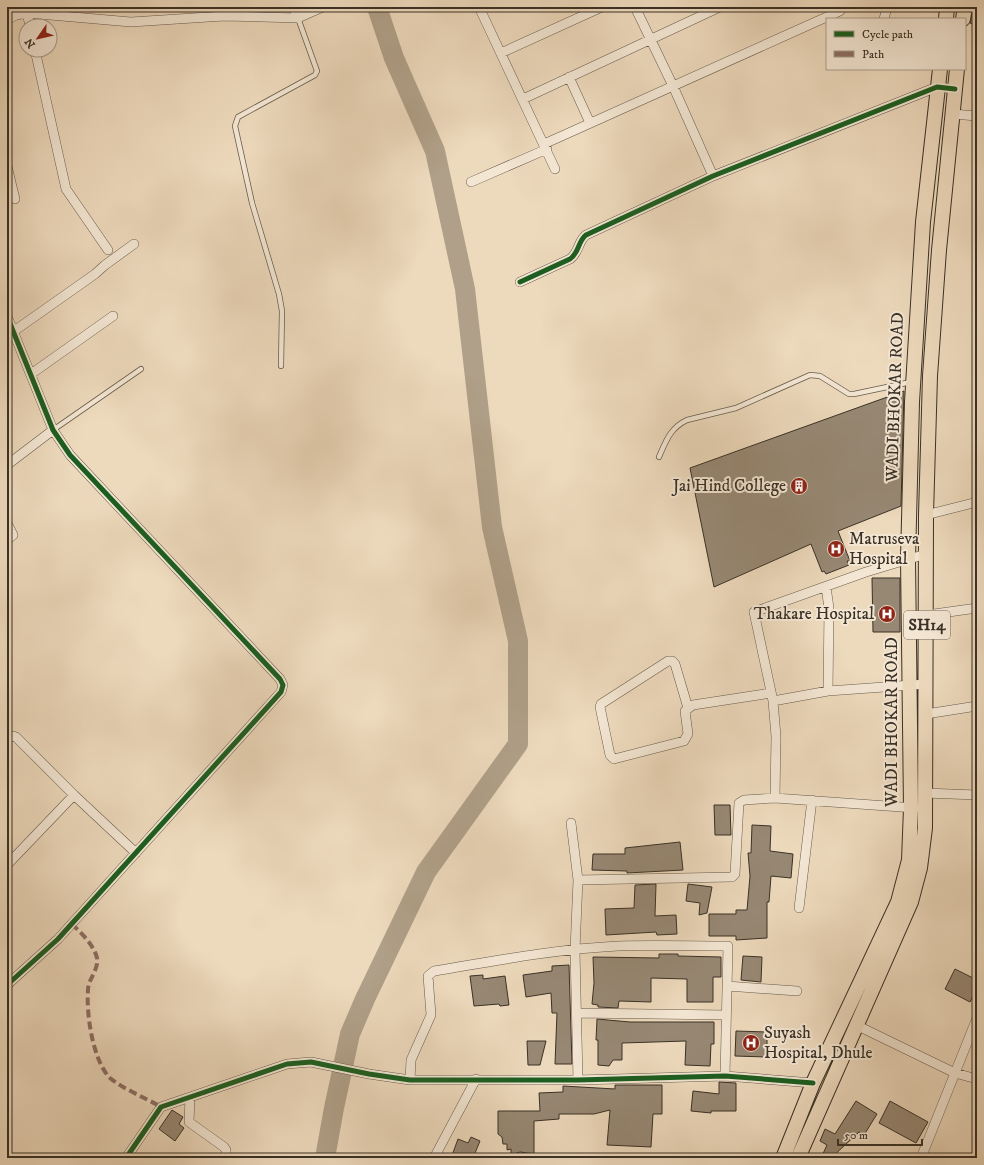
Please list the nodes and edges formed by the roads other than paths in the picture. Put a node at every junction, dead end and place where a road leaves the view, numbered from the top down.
1 (293, 7) edge
2 (323, 7) edge
3 (479, 7) edge
4 (602, 7) edge
5 (635, 7) edge
6 (720, 7) edge
7 (841, 7) edge
8 (887, 7) edge
9 (948, 7) edge
10 (964, 7) edge
11 (27, 13) junction
12 (28, 18) edge
13 (298, 18) junction
14 (884, 18) edge
15 (946, 18) edge
16 (963, 18) edge
17 (7, 20) edge
18 (650, 39) junction
19 (501, 53) junction
20 (37, 58) edge
21 (940, 70) edge
22 (957, 70) edge
23 (569, 78) junction
24 (673, 86) junction
25 (937, 87) junction
26 (955, 88) junction
27 (523, 99) junction
28 (952, 114) junction
29 (977, 116) edge
30 (590, 123) junction
31 (545, 146) junction
32 (7, 166) edge
33 (556, 169) dead end
34 (713, 176) junction
35 (471, 182) dead end
36 (15, 199) dead end
37 (923, 222) junction
38 (942, 225) junction
39 (134, 244) dead end
40 (108, 250) dead end
41 (520, 282) dead end
42 (7, 316) edge
43 (113, 316) dead end
44 (10, 334) edge
45 (281, 366) dead end
46 (141, 369) dead end
47 (31, 374) junction
48 (913, 381) junction
49 (53, 430) junction
50 (659, 457) dead end
51 (7, 465) edge
52 (977, 502) edge
53 (926, 515) junction
54 (7, 523) edge
55 (7, 540) edge
56 (926, 554) junction
57 (908, 559) junction
58 (826, 587) junction
59 (977, 608) edge
60 (927, 615) junction
61 (926, 684) junction
62 (910, 686) junction
63 (828, 691) junction
64 (772, 697) junction
65 (977, 706) edge
66 (688, 708) junction
67 (926, 714) junction
68 (7, 738) edge
69 (925, 793) junction
70 (977, 795) edge
71 (74, 796) junction
72 (775, 798) junction
73 (812, 800) junction
74 (911, 808) junction
75 (925, 809) junction
76 (571, 822) dead end
77 (136, 853) junction
78 (7, 865) edge
79 (578, 880) junction
80 (799, 908) dead end
81 (575, 950) junction
82 (7, 985) edge
83 (727, 986) junction
84 (797, 991) dead end
85 (577, 1013) junction
86 (726, 1014) junction
87 (977, 1018) edge
88 (856, 1025) junction
89 (955, 1073) junction
90 (725, 1076) junction
91 (476, 1079) junction
92 (977, 1079) edge
93 (410, 1080) junction
94 (578, 1080) junction
95 (813, 1083) junction
96 (190, 1097) junction
97 (126, 1158) edge
98 (226, 1158) edge
99 (434, 1158) edge
100 (520, 1158) edge
101 (524, 1158) edge
102 (783, 1158) edge
103 (798, 1158) edge
104 (921, 1158) edge

1 - 13 street
2 - 13 street
3 - 19 street
4 - 19 street
5 - 18 street
6 - 18 street
7 - 24 street
8 - 14 street
9 - 15 main road
10 - 16 main road
11 - 12 street
11 - 13 street
11 - 17 street
13 - 45 lane
18 - 23 street
18 - 24 street
19 - 27 street
20 - 40 street
21 - 25 main road, WADI BHOKAR ROAD / SH14
22 - 26 main road, WADI BHOKAR ROAD / SH14
23 - 27 street
23 - 30 street
24 - 30 street
24 - 34 street
25 - 26 street
25 - 34 street
25 - 37 main road, WADI BHOKAR ROAD / SH14
26 - 28 main road, WADI BHOKAR ROAD / SH14
27 - 31 street
28 - 29 street
28 - 38 main road, WADI BHOKAR ROAD / SH14
30 - 31 street
31 - 33 street
31 - 35 street
32 - 36 street
34 - 41 street
37 - 38 main road
37 - 48 main road, WADI BHOKAR ROAD / SH14
38 - 53 main road, WADI BHOKAR ROAD / SH14
39 - 44 street
42 - 44 street
43 - 47 street
44 - 47 street
46 - 49 lane
47 - 49 street
48 - 50 lane
48 - 57 main road, WADI BHOKAR ROAD / SH14
49 - 51 street
49 - 77 street
52 - 53 street
53 - 56 main road, WADI BHOKAR ROAD / SH14
54 - 55 street
56 - 57 street
56 - 60 main road, WADI BHOKAR ROAD / SH14
57 - 58 street
57 - 62 main road, WADI BHOKAR ROAD / SH14
58 - 63 street
58 - 64 street
59 - 60 street
60 - 61 main road, WADI BHOKAR ROAD / SH14
61 - 62 street
61 - 67 main road, WADI BHOKAR ROAD / SH14
62 - 63 street
62 - 74 main road, WADI BHOKAR ROAD / SH14
63 - 64 street
64 - 66 street
64 - 72 street
65 - 67 street
66 - 66 street
67 - 69 main road, WADI BHOKAR ROAD / SH14
68 - 71 street
69 - 70 street
69 - 75 main road, WADI BHOKAR ROAD / SH14
71 - 77 street
71 - 78 street
72 - 73 street
72 - 79 street
73 - 74 street
73 - 80 street
74 - 75 street
74 - 95 main road, WADI BHOKAR ROAD / SH14
75 - 88 main road, WADI BHOKAR ROAD / SH14
76 - 79 street
77 - 82 street
79 - 81 street
81 - 83 street
81 - 85 street
81 - 93 street
83 - 84 street
83 - 86 street
85 - 86 street
85 - 94 street
86 - 90 street
87 - 89 street
88 - 89 street
88 - 103 main road, WADI BHOKAR ROAD / SH14
89 - 92 street
89 - 104 street
90 - 94 street
90 - 95 street
91 - 93 street
91 - 94 street
91 - 99 street
93 - 96 street
95 - 102 main road, WADI BHOKAR ROAD / SH14
96 - 97 street
96 - 98 street
100 - 101 street

